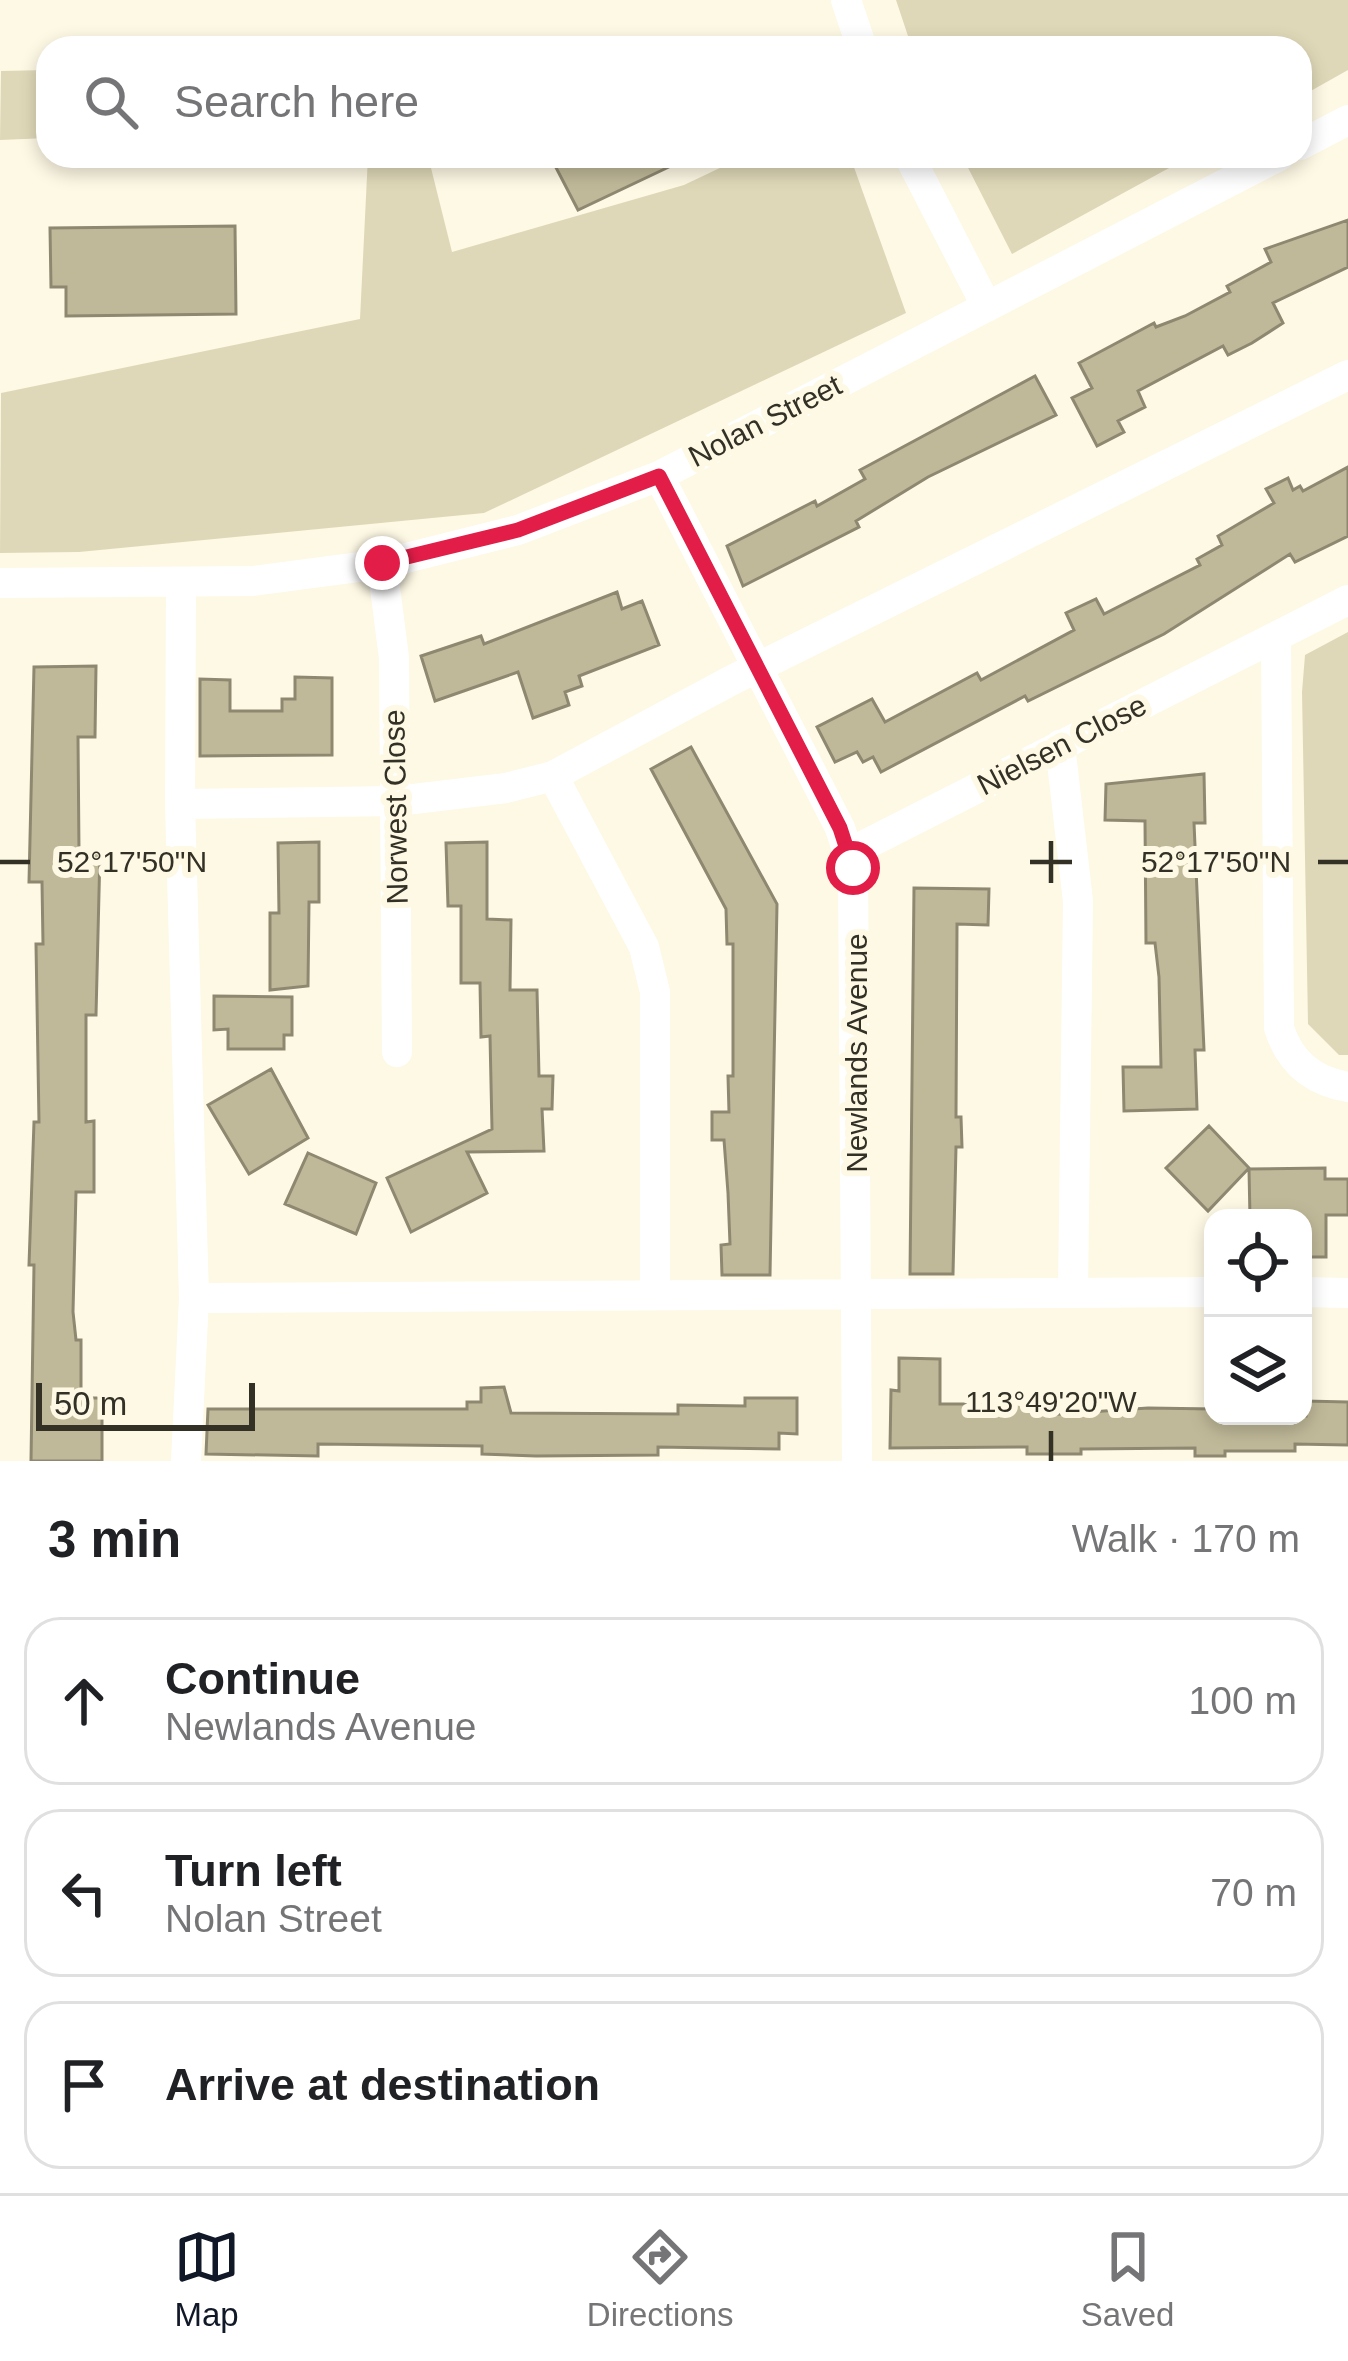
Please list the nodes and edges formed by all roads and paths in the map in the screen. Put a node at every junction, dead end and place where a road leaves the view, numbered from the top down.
1 (846, 0) edge
2 (858, 36) edge
3 (1348, 120) edge
4 (1312, 139) edge
5 (915, 168) edge
6 (1256, 168) edge
7 (987, 307) junction
8 (1348, 375) edge
9 (659, 476) junction
10 (382, 563) junction
11 (0, 583) edge
12 (182, 583) junction
13 (1348, 600) edge
14 (1276, 639) junction
15 (755, 669) junction
16 (1060, 745) junction
17 (553, 776) junction
18 (397, 801) junction
19 (180, 804) junction
20 (849, 853) junction
21 (397, 1052) dead end
22 (1348, 1087) edge
23 (857, 1291) junction
24 (1073, 1292) junction
25 (1204, 1292) edge
26 (1312, 1292) edge
27 (1348, 1293) edge
28 (656, 1295) junction
29 (194, 1298) junction
30 (186, 1461) edge
31 (857, 1461) edge

1 - 2 street
3 - 4 street
5 - 7 street
6 - 7 street, Nolan Street
7 - 9 street, Nolan Street
8 - 15 street
9 - 10 street, Nolan Street
9 - 15 street, Newlands Avenue
10 - 12 street, Nolan Street
10 - 18 street, Norwest Close
11 - 12 street, Nolan Street
12 - 19 street
13 - 14 street, Nielsen Close
14 - 16 street, Nielsen Close
14 - 22 street
15 - 17 street
15 - 20 street, Newlands Avenue
16 - 20 street, Nielsen Close
16 - 24 street
17 - 18 street
17 - 28 street
18 - 19 street
18 - 21 street, Norwest Close
19 - 29 street
20 - 23 street, Newlands Avenue
23 - 24 street
23 - 28 street
23 - 31 street, Newlands Avenue
24 - 25 street
26 - 27 street
28 - 29 street
29 - 30 street

